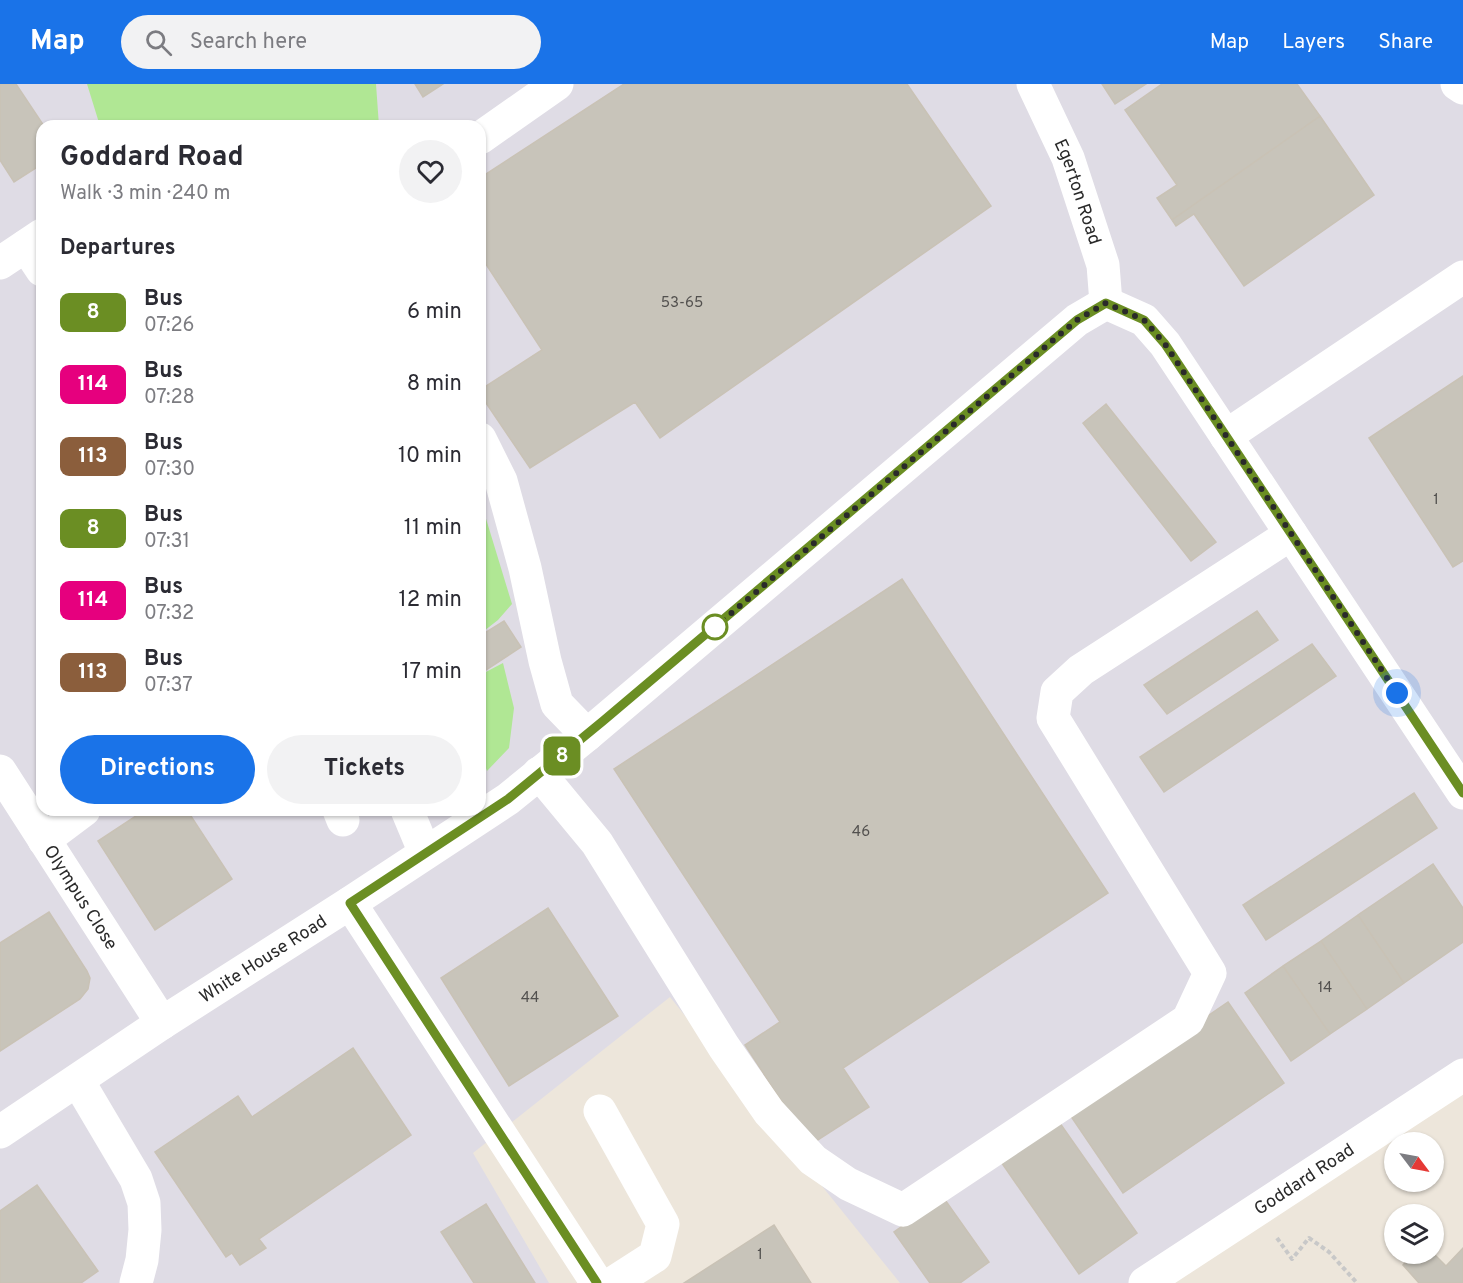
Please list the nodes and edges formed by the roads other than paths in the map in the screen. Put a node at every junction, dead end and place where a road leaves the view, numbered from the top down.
1 (556, 84) edge
2 (1034, 84) edge
3 (1457, 84) edge
4 (1463, 88) edge
5 (486, 134) edge
6 (1463, 278) edge
7 (1106, 303) junction
8 (1226, 436) junction
9 (486, 450) edge
10 (1291, 534) junction
11 (587, 735) junction
12 (0, 771) edge
13 (539, 773) junction
14 (1463, 793) edge
15 (486, 813) edge
16 (76, 816) edge
17 (410, 816) edge
18 (482, 816) edge
19 (44, 840) junction
20 (425, 853) junction
21 (350, 903) junction
22 (162, 1023) junction
23 (1463, 1075) edge
24 (78, 1081) junction
25 (600, 1111) dead end
26 (0, 1132) edge
27 (1396, 1132) edge
28 (1384, 1142) edge
29 (136, 1283) edge
30 (597, 1283) edge
31 (613, 1283) edge
32 (1145, 1283) edge

1 - 5 street
2 - 7 street, Egerton Road
3 - 4 street
6 - 8 street
7 - 8 street
7 - 11 street, White House Road
8 - 10 street
9 - 11 street
10 - 13 street
10 - 14 street
11 - 13 street, White House Road
12 - 19 street, Olympus Close
13 - 15 street, White House Road
16 - 19 street
17 - 20 street
18 - 20 street, White House Road
19 - 22 street, Olympus Close
20 - 21 street, White House Road
21 - 22 street, White House Road
21 - 30 street
22 - 24 street, White House Road
23 - 27 street, Goddard Road
24 - 26 street, White House Road
24 - 29 street
25 - 31 street
28 - 32 street, Goddard Road

